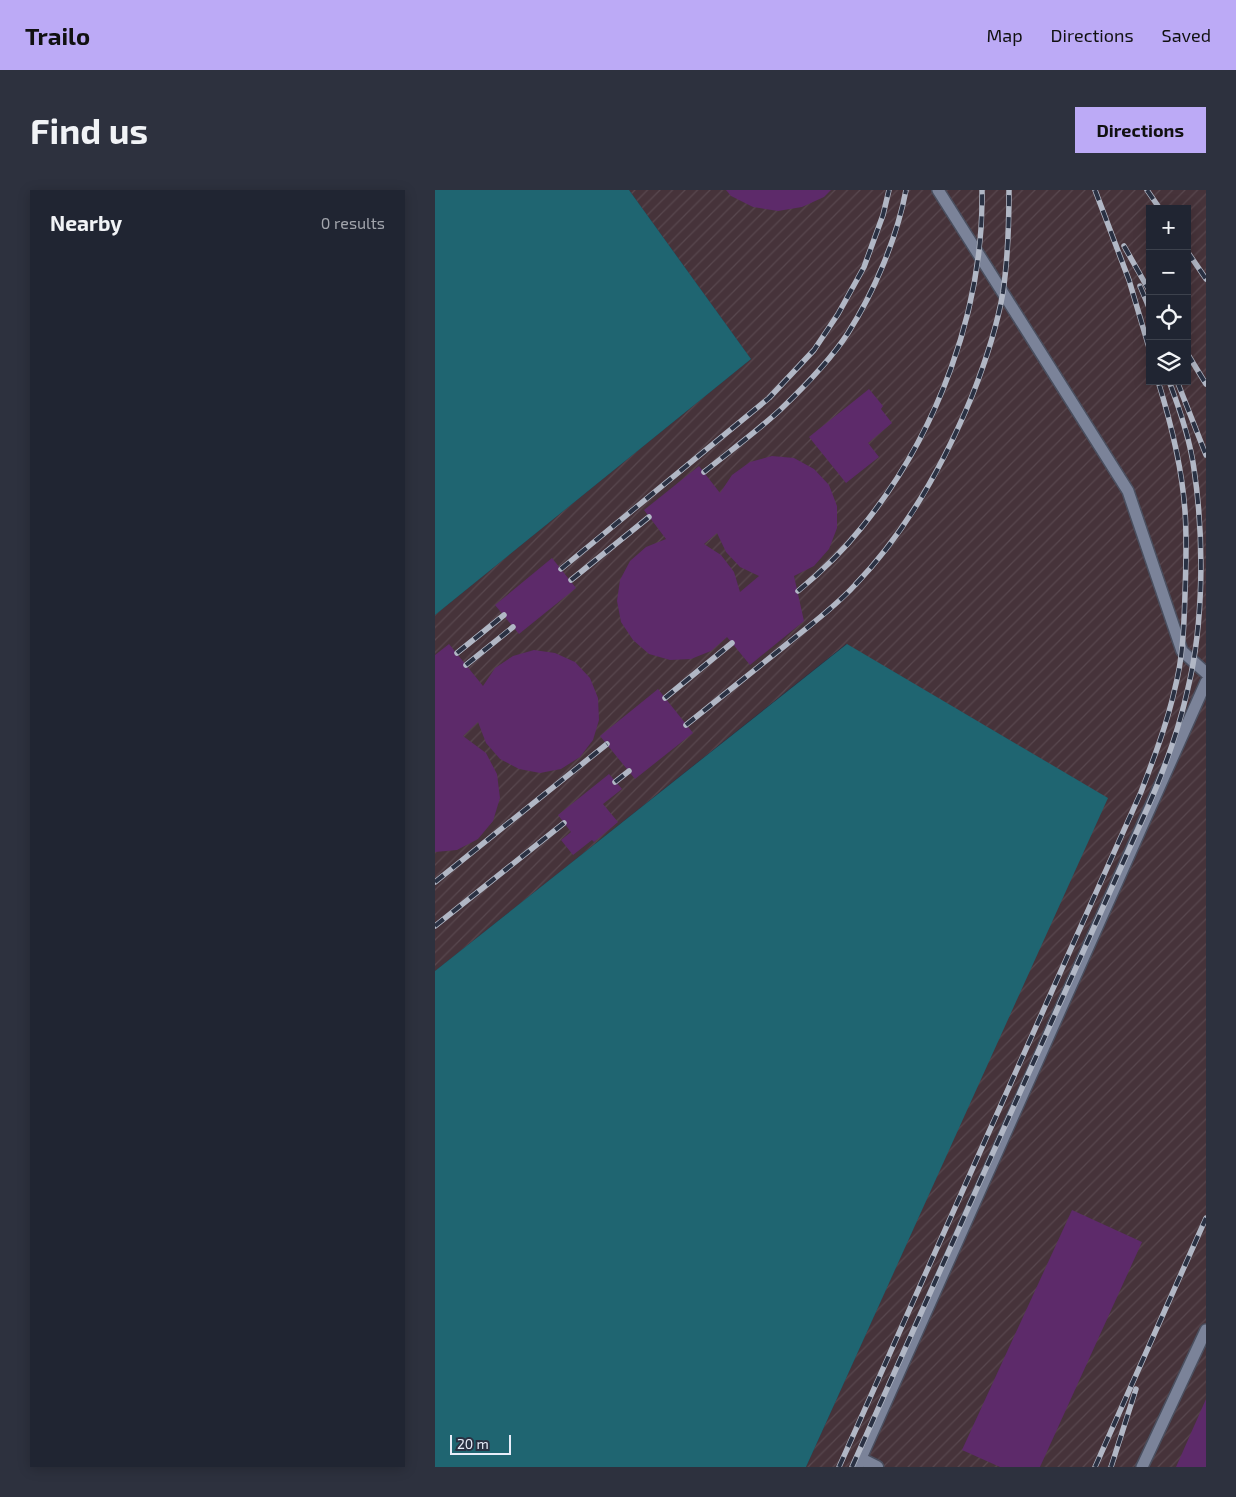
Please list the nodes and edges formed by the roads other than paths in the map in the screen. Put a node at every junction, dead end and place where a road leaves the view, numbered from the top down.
1 (938, 190) edge
2 (1206, 673) edge
3 (1206, 682) edge
4 (1206, 1330) edge
5 (859, 1463) edge
6 (877, 1467) edge
7 (1142, 1467) edge

1 - 2 lane
3 - 5 lane
4 - 7 lane
5 - 6 street

